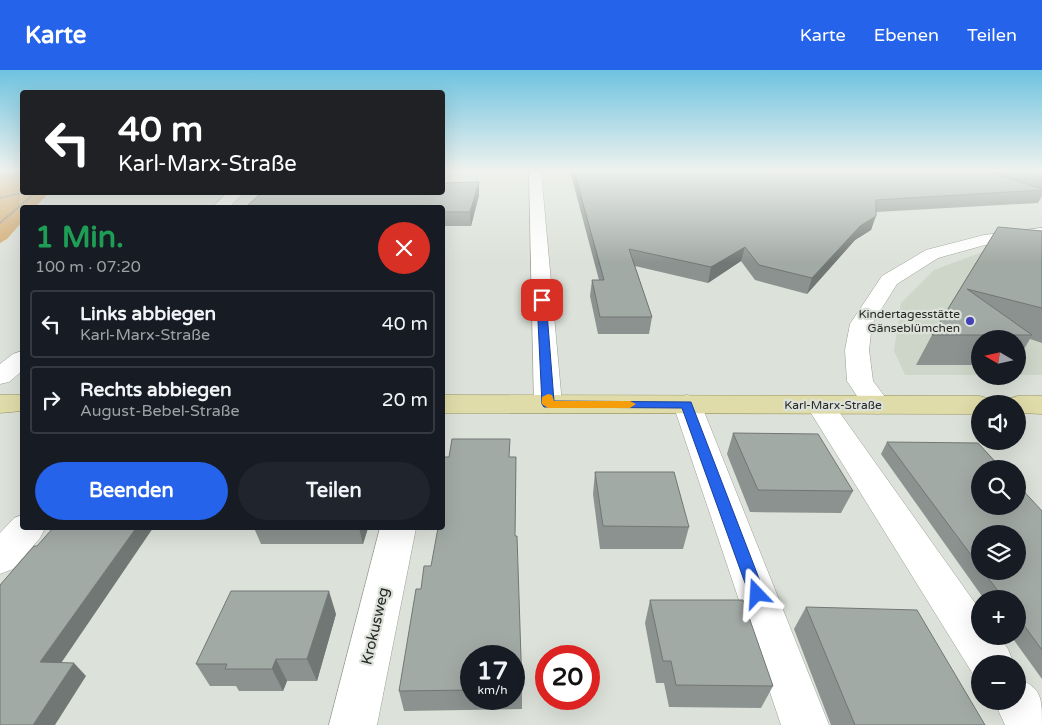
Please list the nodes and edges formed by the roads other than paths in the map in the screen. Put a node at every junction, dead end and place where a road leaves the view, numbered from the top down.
1 (537, 202) edge
2 (1042, 233) edge
3 (20, 361) edge
4 (0, 376) edge
5 (20, 403) edge
6 (0, 404) edge
7 (445, 404) edge
8 (548, 404) junction
9 (687, 404) junction
10 (820, 405) junction
11 (877, 405) junction
12 (971, 405) edge
13 (1026, 405) edge
14 (1042, 405) edge
15 (25, 530) edge
16 (398, 530) edge
17 (0, 558) edge
18 (986, 655) edge
19 (1022, 710) edge
20 (353, 725) edge
21 (805, 725) edge
22 (1032, 725) edge

1 - 8 street
2 - 11 street
3 - 4 street
5 - 6 main road
7 - 8 main road, Karl-Marx-Straße
8 - 9 main road, Karl-Marx-Straße
9 - 10 main road, Karl-Marx-Straße
9 - 21 street
10 - 11 main road, Karl-Marx-Straße
10 - 18 street
11 - 12 main road, Karl-Marx-Straße
13 - 14 main road
15 - 17 street
16 - 20 street, Krokusweg
19 - 22 street

